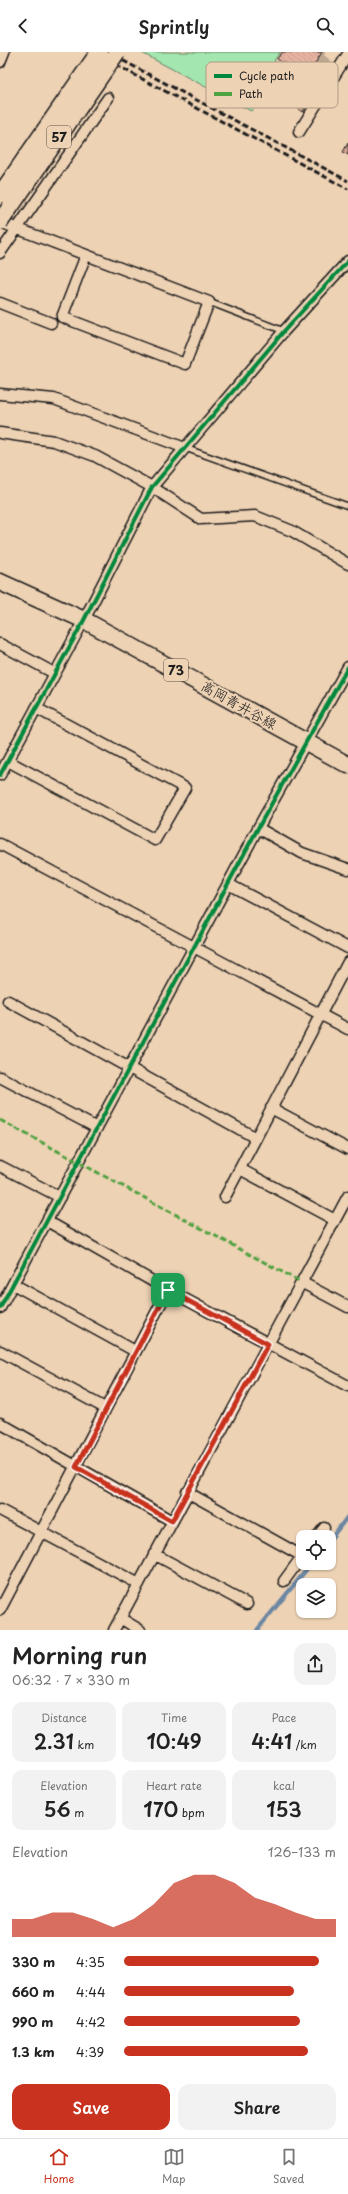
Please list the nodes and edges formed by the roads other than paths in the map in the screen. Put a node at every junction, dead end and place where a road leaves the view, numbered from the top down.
1 (4, 52) edge
2 (99, 52) edge
3 (118, 52) edge
4 (348, 54) edge
5 (0, 62) edge
6 (338, 70) edge
7 (108, 98) dead end
8 (314, 108) edge
9 (299, 132) dead end
10 (0, 195) edge
11 (0, 222) edge
12 (17, 228) junction
13 (0, 253) edge
14 (86, 255) junction
15 (348, 261) edge
16 (209, 302) junction
17 (0, 303) edge
18 (51, 323) dead end
19 (284, 331) junction
20 (0, 394) edge
21 (0, 433) edge
22 (186, 448) junction
23 (152, 487) junction
24 (348, 506) edge
25 (348, 564) edge
26 (0, 582) edge
27 (84, 620) junction
28 (0, 644) edge
29 (348, 667) edge
30 (54, 673) junction
31 (36, 708) junction
32 (305, 741) junction
33 (8, 761) junction
34 (348, 765) edge
35 (0, 775) edge
36 (258, 828) junction
37 (0, 844) edge
38 (348, 869) edge
39 (228, 884) junction
40 (194, 947) junction
41 (348, 948) edge
42 (348, 962) edge
43 (8, 1001) dead end
44 (321, 1014) junction
45 (348, 1028) edge
46 (130, 1067) junction
47 (0, 1077) edge
48 (271, 1108) junction
49 (97, 1128) junction
50 (256, 1138) junction
51 (348, 1149) edge
52 (0, 1166) edge
53 (240, 1169) junction
54 (348, 1196) edge
55 (60, 1197) junction
56 (224, 1197) dead end
57 (336, 1220) junction
58 (47, 1221) junction
59 (301, 1282) junction
60 (13, 1284) junction
61 (168, 1290) junction
62 (348, 1307) edge
63 (0, 1308) edge
64 (268, 1344) junction
65 (0, 1351) edge
66 (135, 1351) junction
67 (348, 1386) edge
68 (105, 1408) junction
69 (0, 1423) edge
70 (76, 1467) junction
71 (187, 1492) junction
72 (0, 1510) edge
73 (172, 1521) junction
74 (41, 1532) junction
75 (296, 1553) edge
76 (154, 1554) junction
77 (296, 1564) edge
78 (284, 1581) dead end
79 (139, 1584) junction
80 (247, 1604) dead end
81 (0, 1610) edge
82 (120, 1618) junction
83 (114, 1630) edge
84 (140, 1630) edge

1 - 5 street
2 - 10 main road, 57, bridge
3 - 11 main road, 57, bridge
4 - 6 street
7 - 12 street
8 - 9 street
11 - 12 street
12 - 13 street
12 - 14 street
14 - 16 street
14 - 16 street
15 - 19 street
16 - 19 lane
17 - 18 street
19 - 22 street
20 - 22 street
21 - 23 street
22 - 23 street
22 - 24 lane
23 - 25 street
23 - 27 street
26 - 27 main road, 高岡青井谷線 / 73
27 - 30 street
27 - 32 main road, 高岡青井谷線 / 73
28 - 30 street
29 - 32 street
30 - 31 street
31 - 33 street
31 - 33 street
32 - 34 main road, 高岡青井谷線 / 73
32 - 36 street
33 - 35 street
36 - 38 street
36 - 39 street
37 - 40 street
39 - 40 street
39 - 41 street
40 - 44 street
40 - 46 street
42 - 44 street
43 - 46 street
44 - 45 street
44 - 48 street
46 - 49 street
46 - 50 street
47 - 49 street
48 - 50 street
48 - 51 street
49 - 55 street
50 - 53 street
52 - 55 street
53 - 56 street
53 - 57 street
54 - 57 street
55 - 58 street
57 - 59 street
58 - 60 street
58 - 61 street
59 - 62 street
59 - 64 street
60 - 63 street
60 - 66 street
61 - 64 street
61 - 66 street
64 - 67 street
64 - 71 street
65 - 68 street
66 - 68 street
68 - 70 street
69 - 70 street
70 - 73 street
70 - 74 street
71 - 73 street
71 - 75 street
72 - 74 street
73 - 76 street
74 - 79 street
74 - 81 street
76 - 79 street
76 - 80 street
77 - 78 street
79 - 82 street
82 - 83 street
82 - 84 street

